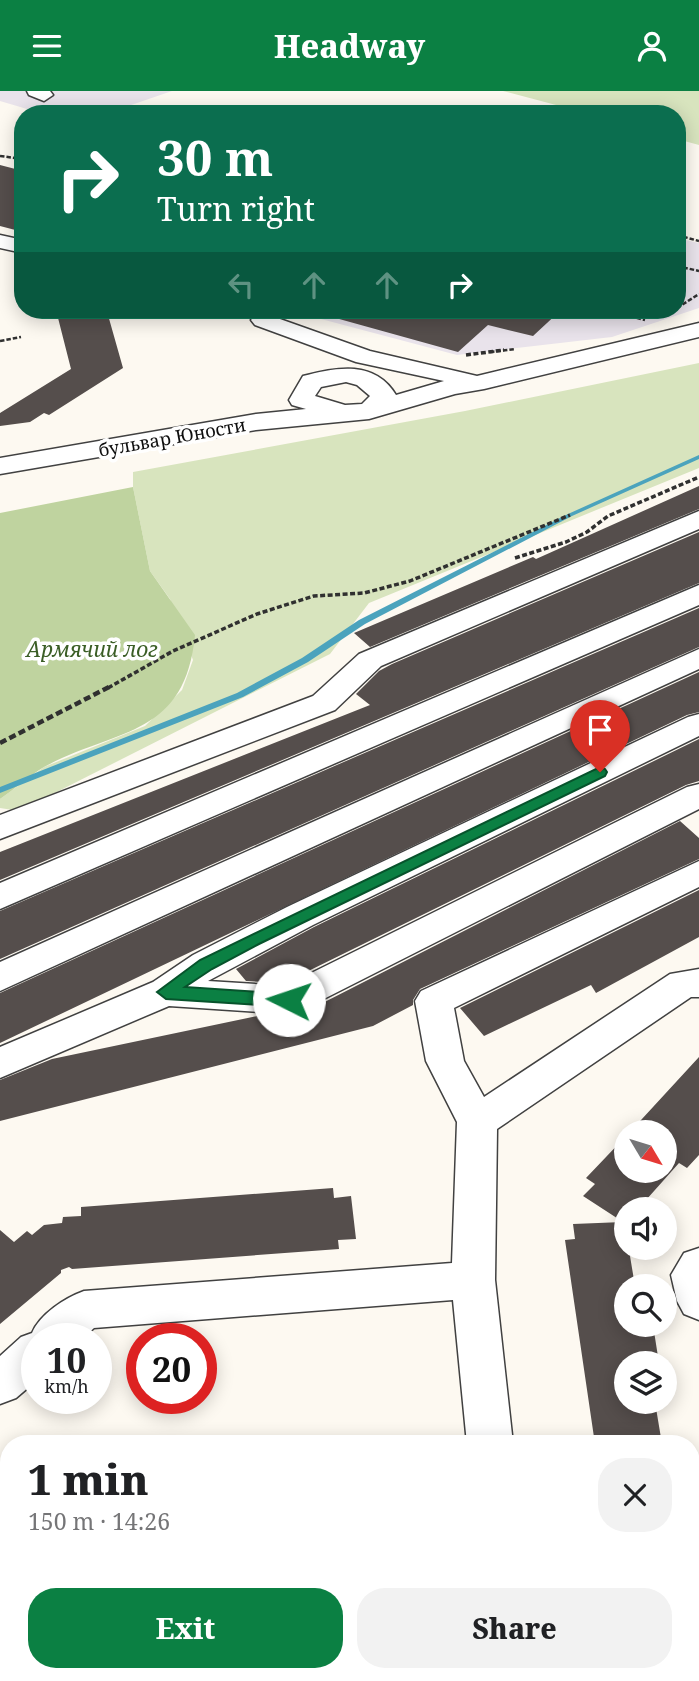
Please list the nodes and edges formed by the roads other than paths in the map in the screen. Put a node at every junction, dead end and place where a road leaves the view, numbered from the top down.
1 (263, 320) joint
2 (699, 330) edge
3 (308, 347) junction
4 (357, 377) junction
5 (484, 382) junction
6 (452, 387) junction
7 (307, 390) junction
8 (356, 412) junction
9 (256, 422) junction
10 (0, 466) edge
11 (699, 519) edge
12 (699, 594) edge
13 (699, 657) edge
14 (699, 724) edge
15 (699, 795) edge
16 (0, 828) edge
17 (699, 873) edge
18 (0, 897) edge
19 (0, 977) edge
20 (699, 983) edge
21 (166, 992) junction
22 (0, 1063) edge
23 (477, 1122) junction
24 (699, 1266) edge
25 (473, 1280) junction
26 (699, 1301) edge
27 (69, 1323) edge
28 (21, 1366) edge
29 (0, 1384) edge
30 (489, 1435) edge

1 - 3 street
1 - 5 street
2 - 5 street
3 - 4 street
3 - 7 street
4 - 6 street
4 - 7 street
4 - 8 street
5 - 6 street
6 - 8 street, бульвар Юности
7 - 8 street
7 - 9 street
8 - 9 street, бульвар Юности
9 - 10 street, бульвар Юности
11 - 16 street
12 - 18 street
13 - 19 street
14 - 21 street
15 - 21 street
17 - 23 street
20 - 23 street
21 - 22 street
23 - 25 street
24 - 26 street
25 - 27 street
25 - 30 street
28 - 29 street

